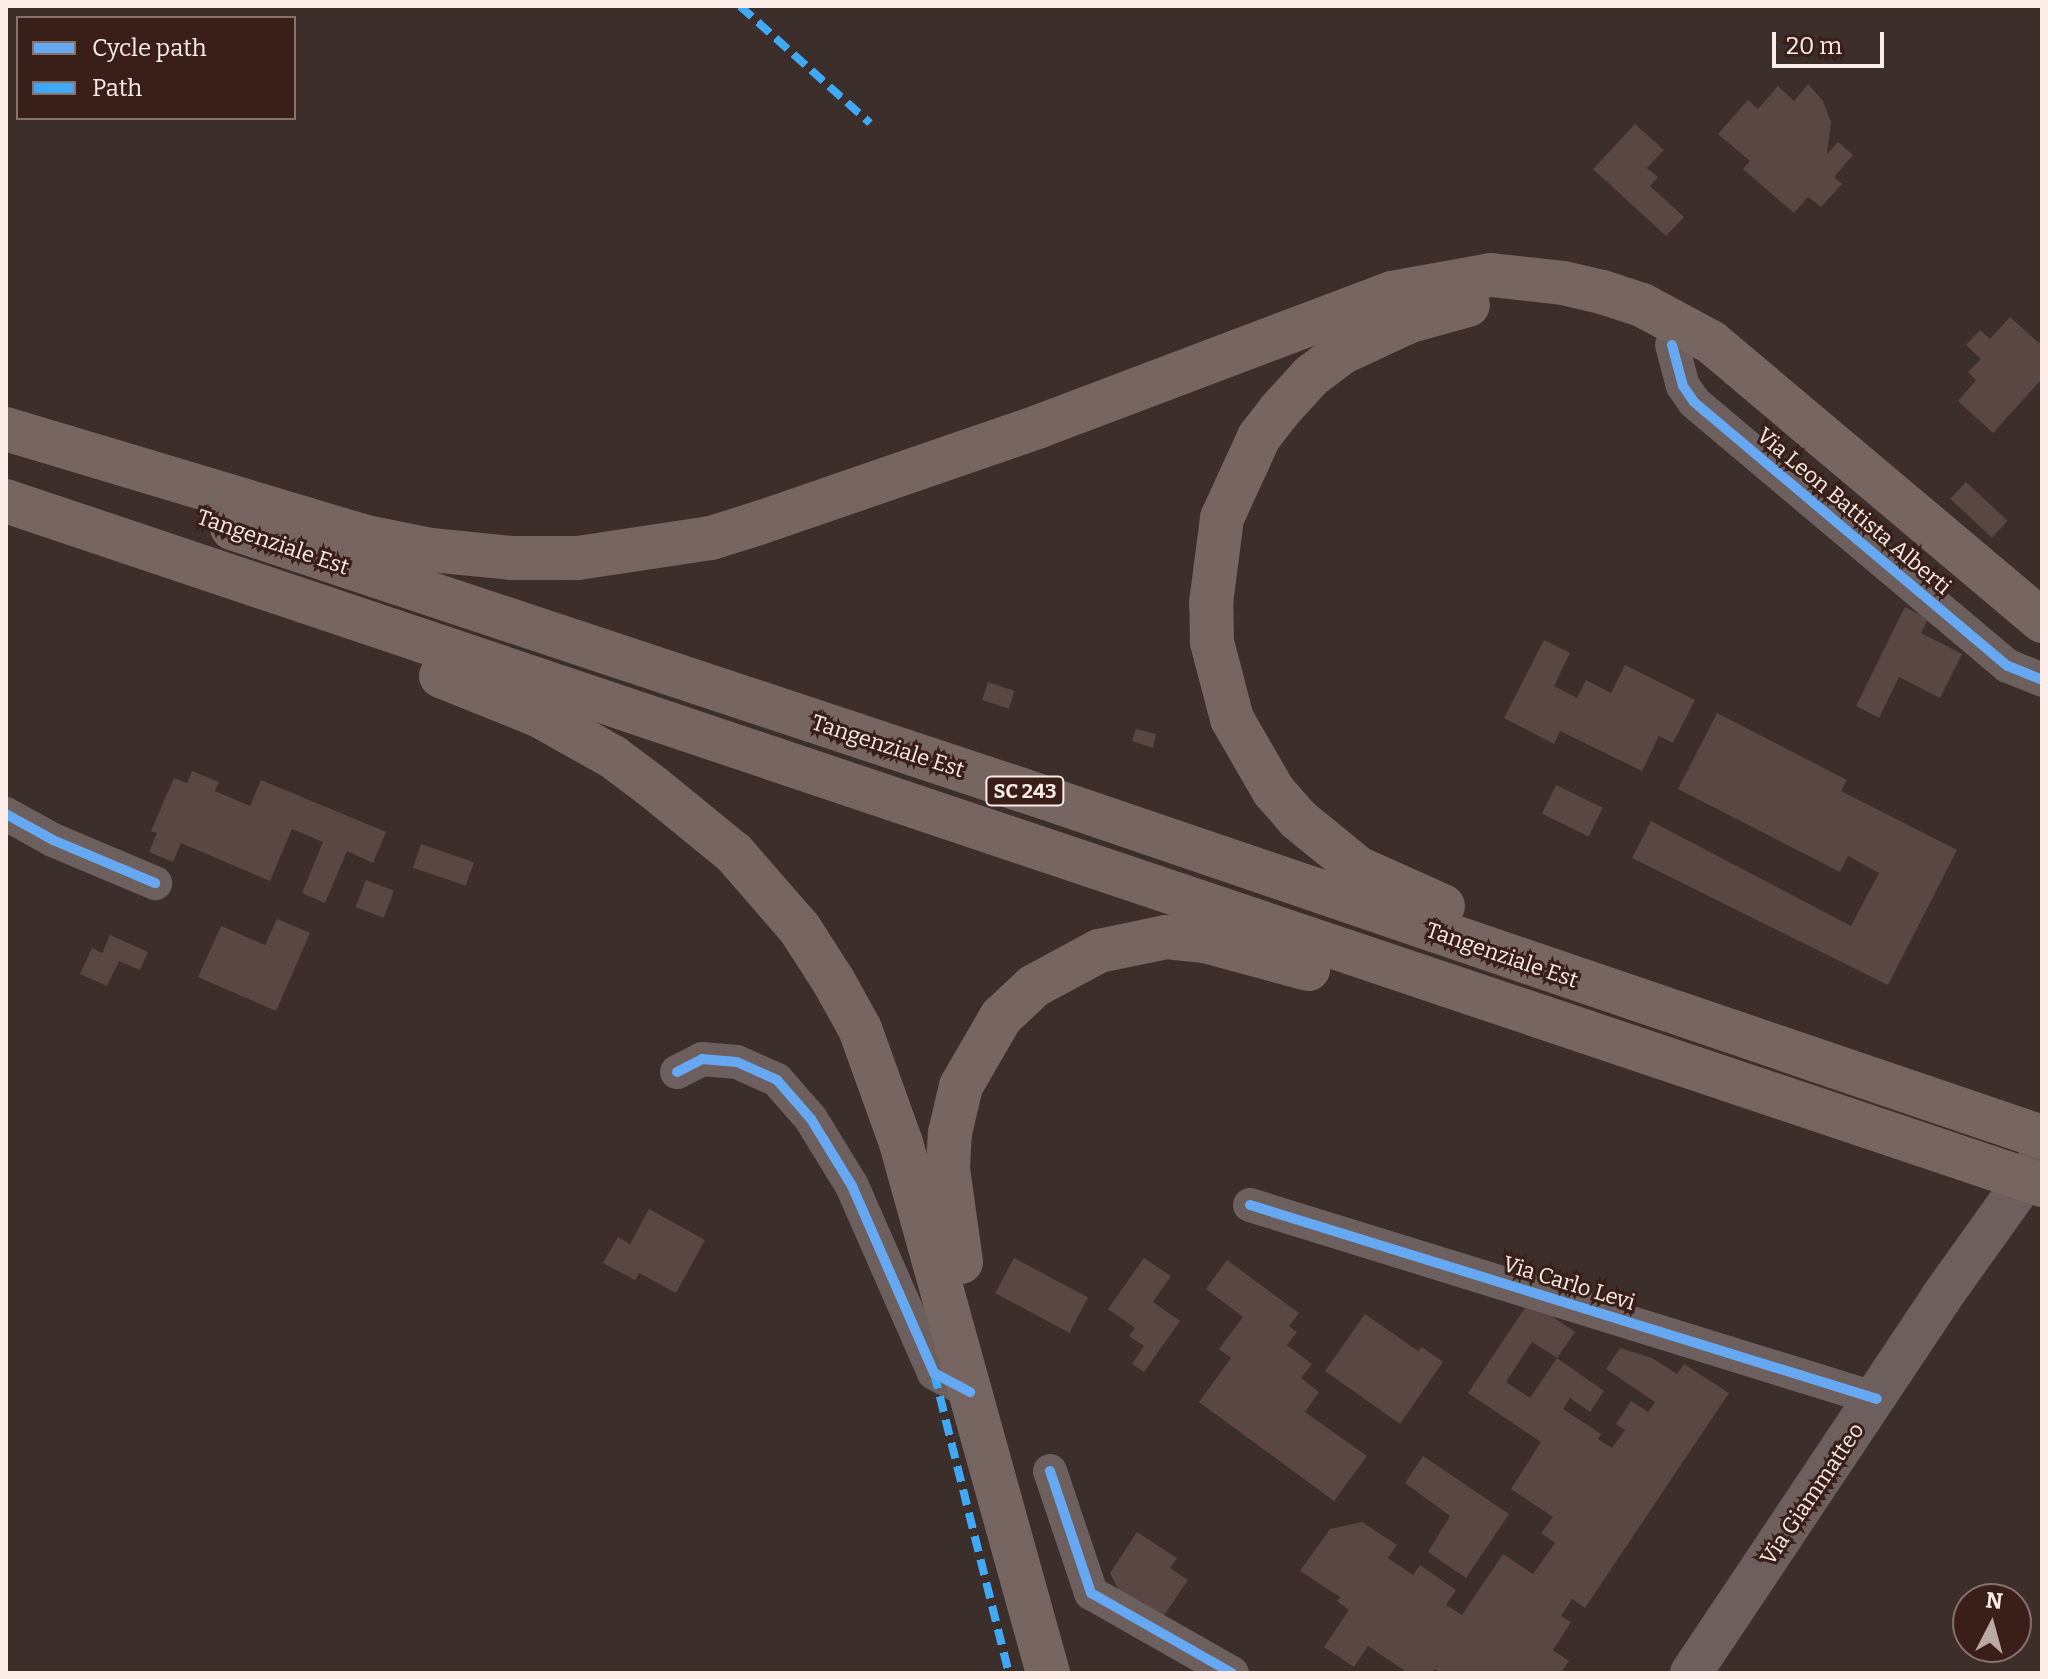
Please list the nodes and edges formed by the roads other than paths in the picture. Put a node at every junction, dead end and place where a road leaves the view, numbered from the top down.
1 (1672, 345) junction
2 (6, 429) edge
3 (6, 451) edge
4 (6, 501) edge
5 (274, 591) junction
6 (2042, 621) edge
7 (2042, 655) edge
8 (2042, 680) edge
9 (6, 814) edge
10 (155, 883) dead end
11 (1523, 1011) junction
12 (1679, 1015) junction
13 (677, 1072) dead end
14 (2042, 1137) edge
15 (2042, 1156) edge
16 (2042, 1185) edge
17 (1250, 1205) dead end
18 (952, 1382) junction
19 (1877, 1399) junction
20 (1050, 1471) dead end
21 (1048, 1673) edge
22 (1074, 1673) edge
23 (1232, 1673) edge
24 (1691, 1673) edge

1 - 7 highway
1 - 8 street, Via Leon Battista Alberti
1 - 12 highway
2 - 6 highway
3 - 12 highway, Tangenziale Est / SC 243
4 - 5 highway, Tangenziale Est / SC 243
5 - 11 highway, Tangenziale Est / SC 243
5 - 18 highway
9 - 10 street
11 - 16 highway, Tangenziale Est / SC 243
11 - 22 highway
12 - 14 highway, Tangenziale Est / SC 243
13 - 18 street
15 - 19 street, Via Giammatteo
17 - 19 street, Via Carlo Levi
18 - 21 highway
19 - 24 street, Via Giammatteo
20 - 23 street

